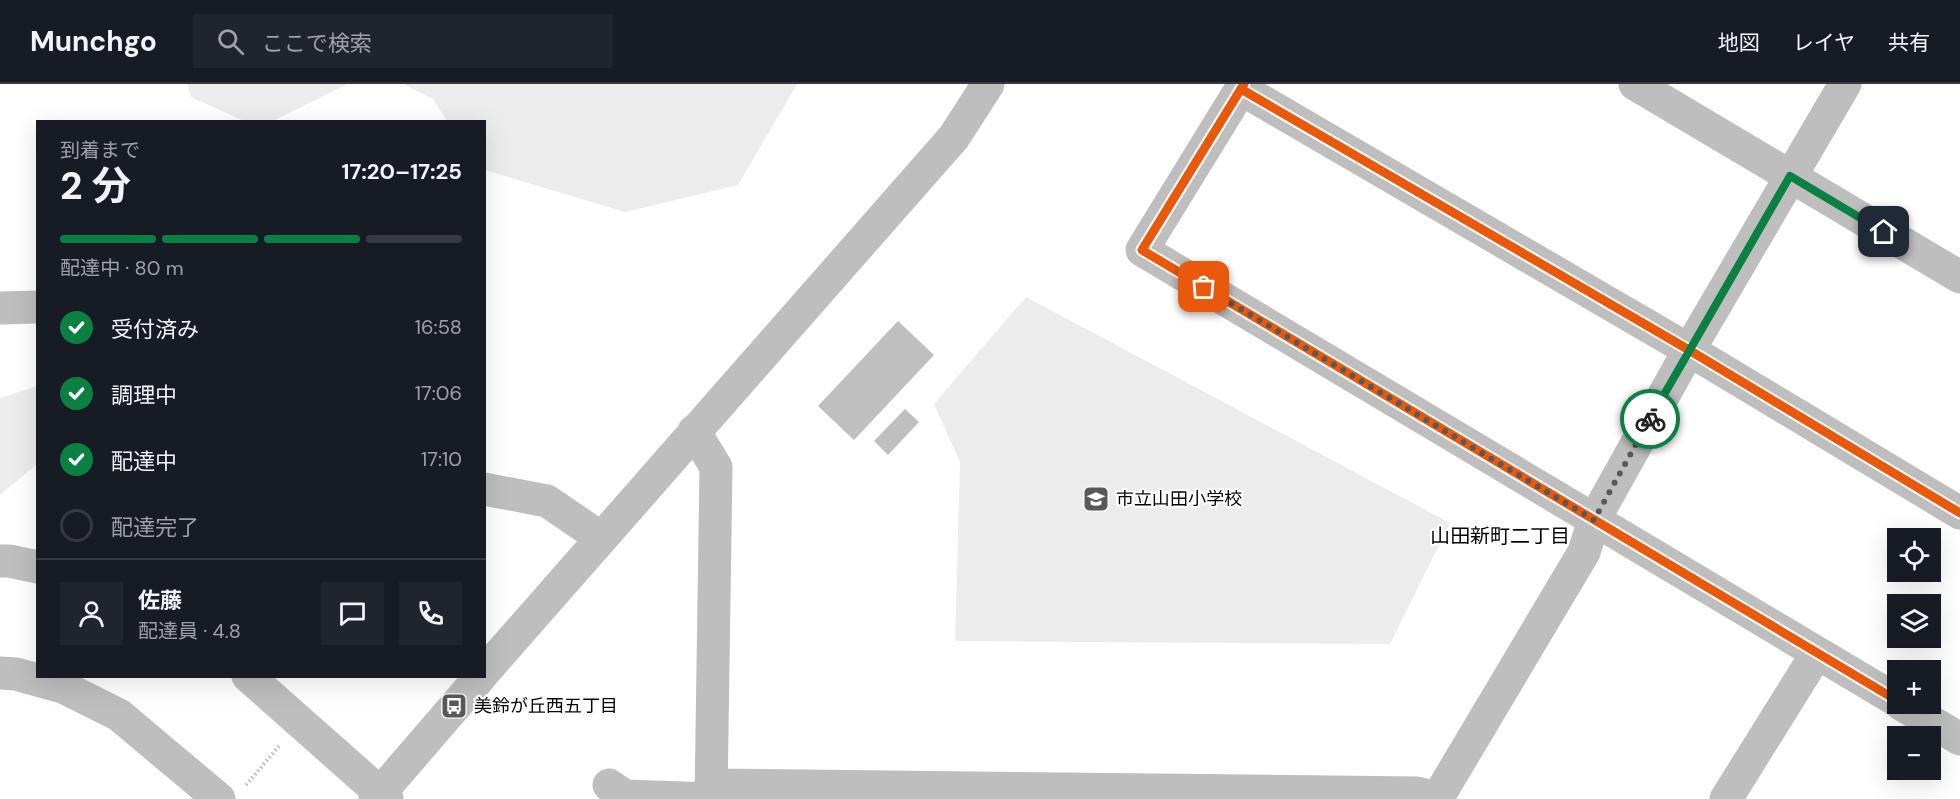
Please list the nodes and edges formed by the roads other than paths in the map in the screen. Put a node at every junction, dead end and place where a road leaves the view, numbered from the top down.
1 (988, 84) edge
2 (1635, 84) edge
3 (1845, 84) edge
4 (1243, 86) edge
5 (1790, 176) junction
6 (1960, 277) edge
7 (36, 307) edge
8 (0, 308) edge
9 (1689, 350) junction
10 (694, 432) junction
11 (486, 489) edge
12 (1960, 513) edge
13 (1594, 520) junction
14 (601, 538) junction
15 (0, 561) edge
16 (36, 567) edge
17 (1817, 653) junction
18 (486, 670) edge
19 (0, 673) edge
20 (250, 678) edge
21 (479, 678) edge
22 (1887, 695) edge
23 (1919, 714) edge
24 (1960, 739) edge
25 (609, 785) dead end
26 (711, 794) edge
27 (229, 796) edge
28 (380, 797) edge
29 (1437, 798) edge
30 (1726, 799) edge

1 - 10 street
2 - 5 street
3 - 5 street
4 - 9 street
4 - 13 street
5 - 6 street
5 - 9 street
7 - 8 street
9 - 12 street
9 - 13 street
10 - 14 street
10 - 26 street
11 - 14 street
13 - 17 street
13 - 29 street
14 - 18 street
15 - 16 street
17 - 22 street
17 - 30 street
19 - 27 street
20 - 28 street
21 - 28 street
23 - 24 street
25 - 26 street
26 - 29 street

